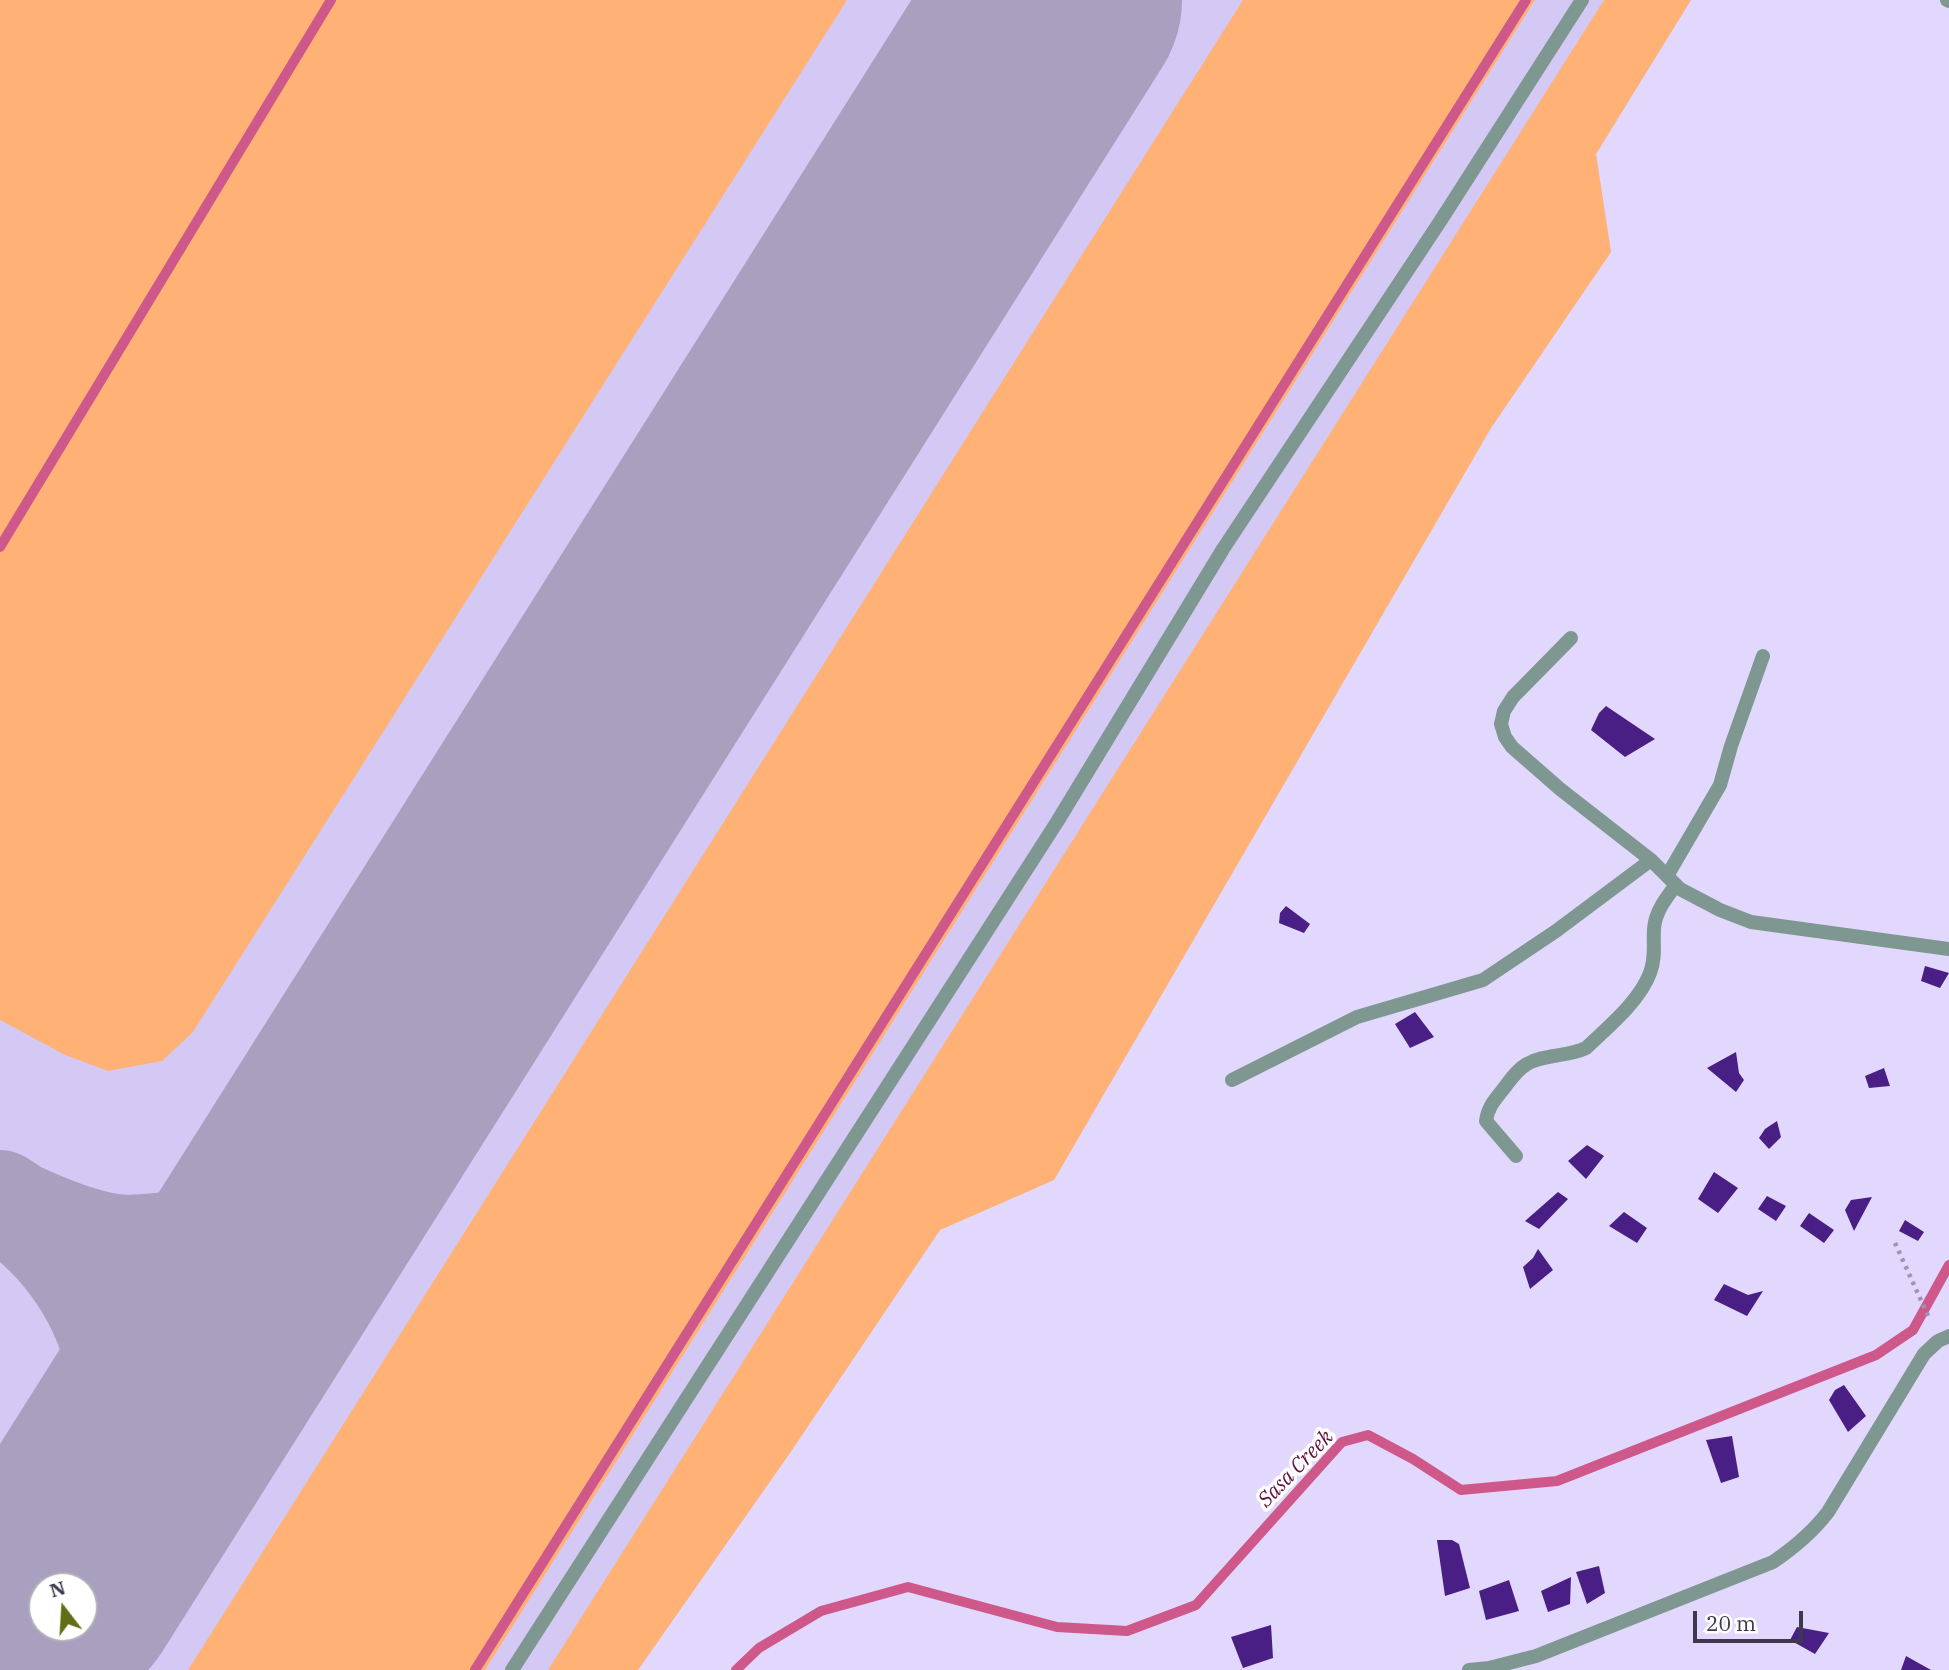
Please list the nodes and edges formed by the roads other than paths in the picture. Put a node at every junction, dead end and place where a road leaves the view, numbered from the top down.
1 (1582, 0) edge
2 (1571, 638) dead end
3 (1763, 656) dead end
4 (1651, 860) junction
5 (1671, 881) junction
6 (1949, 949) edge
7 (1233, 1080) dead end
8 (1516, 1156) dead end
9 (1949, 1336) edge
10 (1488, 1669) edge
11 (512, 1670) edge
12 (1469, 1670) edge

1 - 11 street
2 - 4 street
3 - 5 street
4 - 5 street
4 - 7 street
5 - 6 street
5 - 8 street
9 - 10 street
10 - 12 street

